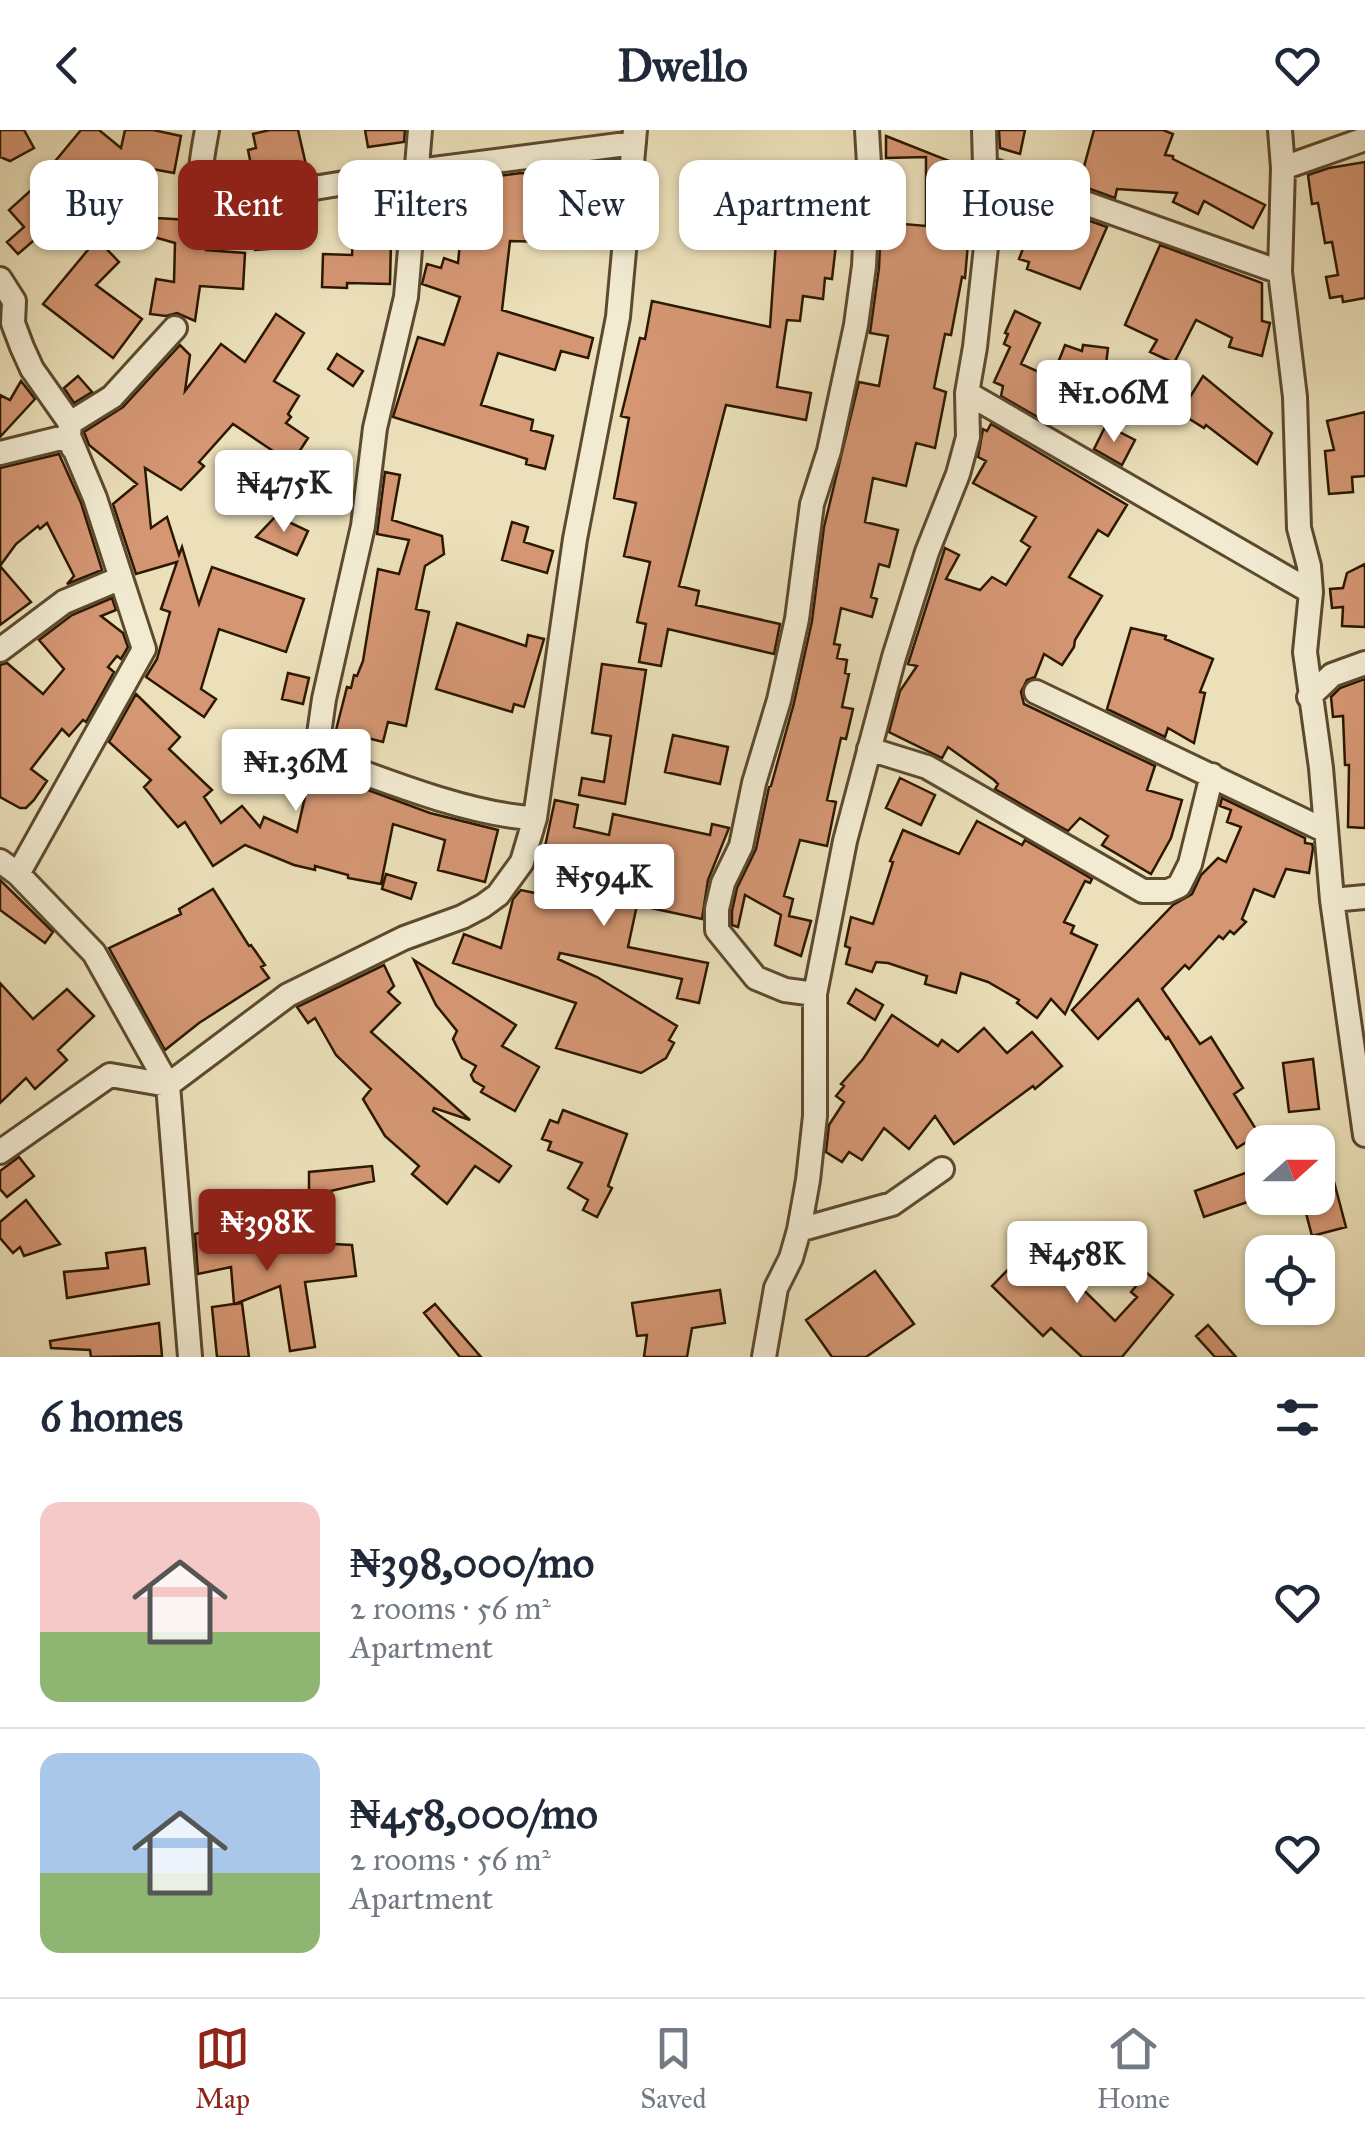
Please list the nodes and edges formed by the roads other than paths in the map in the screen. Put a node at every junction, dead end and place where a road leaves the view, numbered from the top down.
1 (207, 130) edge
2 (420, 130) edge
3 (867, 130) edge
4 (984, 130) edge
5 (1280, 130) edge
6 (635, 137) edge
7 (1365, 140) edge
8 (419, 160) edge
9 (488, 160) edge
10 (986, 160) edge
11 (1283, 168) junction
12 (338, 183) edge
13 (1090, 205) edge
14 (410, 250) edge
15 (986, 250) edge
16 (1280, 272) junction
17 (0, 278) edge
18 (175, 328) dead end
19 (967, 393) junction
20 (69, 429) junction
21 (0, 453) edge
22 (121, 578) junction
23 (1311, 592) junction
24 (0, 650) edge
25 (1365, 663) edge
26 (1036, 692) dead end
27 (1310, 697) junction
28 (869, 749) junction
29 (1212, 775) junction
30 (534, 818) junction
31 (1326, 830) junction
32 (9, 868) edge
33 (1365, 897) edge
34 (1332, 900) junction
35 (815, 994) junction
36 (168, 1085) junction
37 (1365, 1136) edge
38 (0, 1152) edge
39 (942, 1169) dead end
40 (799, 1230) junction
41 (190, 1357) edge
42 (764, 1357) edge

1 - 12 street
2 - 8 street
3 - 35 street
4 - 10 street
5 - 11 street
6 - 9 street
6 - 30 street
7 - 11 street
11 - 16 street
13 - 16 street
14 - 30 street
15 - 19 street
16 - 23 street
17 - 20 street
18 - 20 street
19 - 23 street
19 - 28 street
20 - 21 street
20 - 22 street
22 - 24 street
22 - 32 street
23 - 27 street
25 - 27 street
26 - 29 street
27 - 31 street
28 - 29 street
28 - 35 street
29 - 31 street
30 - 36 street
31 - 34 street
32 - 36 street
33 - 34 street
34 - 37 street
35 - 40 street
36 - 38 street
36 - 41 street
39 - 40 street
40 - 42 street

